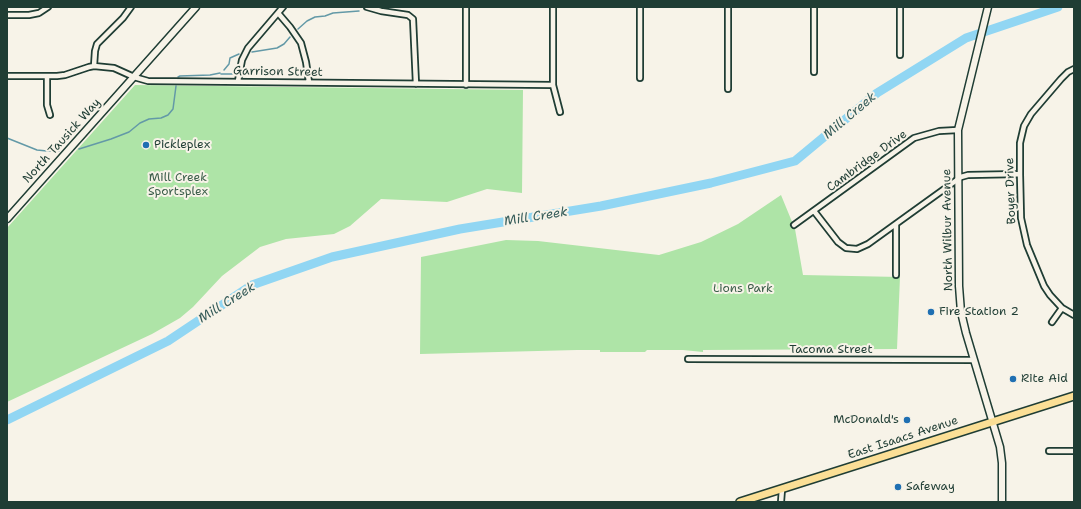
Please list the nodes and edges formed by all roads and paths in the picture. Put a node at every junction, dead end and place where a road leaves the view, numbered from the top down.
1 (48, 7) edge
2 (131, 7) edge
3 (196, 7) edge
4 (283, 7) edge
5 (367, 7) edge
6 (466, 7) edge
7 (553, 7) edge
8 (640, 7) edge
9 (728, 7) edge
10 (814, 7) edge
11 (900, 7) edge
12 (988, 7) edge
13 (278, 14) junction
14 (7, 15) edge
15 (900, 55) dead end
16 (94, 66) junction
17 (1074, 69) edge
18 (814, 72) dead end
19 (7, 76) edge
20 (47, 76) junction
21 (134, 77) junction
22 (640, 78) dead end
23 (238, 81) junction
24 (309, 82) junction
25 (416, 84) junction
26 (466, 85) junction
27 (553, 85) junction
28 (728, 89) dead end
29 (560, 112) dead end
30 (50, 115) dead end
31 (958, 130) junction
32 (1020, 174) junction
33 (958, 179) junction
34 (814, 211) junction
35 (7, 219) edge
36 (896, 224) junction
37 (794, 225) dead end
38 (896, 275) dead end
39 (1062, 308) junction
40 (1074, 315) edge
41 (1052, 322) dead end
42 (688, 359) dead end
43 (974, 360) junction
44 (1074, 396) edge
45 (993, 421) junction
46 (1074, 450) edge
47 (1049, 451) dead end
48 (782, 489) junction
49 (740, 502) edge
50 (781, 502) edge
51 (1002, 502) edge

1 - 14 street
2 - 16 street
3 - 21 main road, North Tausick Way
4 - 13 street
5 - 25 street
6 - 26 street
7 - 27 street
8 - 22 street
9 - 28 street
10 - 18 street
11 - 15 street
12 - 31 main road, North Wilbur Avenue
13 - 23 street
13 - 24 street
16 - 20 street, Garrison Street
16 - 21 street, Garrison Street
17 - 32 street, Boyer Drive
19 - 20 street, Garrison Street
20 - 30 street
21 - 23 street, Garrison Street
21 - 35 main road, North Tausick Way
23 - 24 street, Garrison Street
24 - 25 street, Garrison Street
25 - 26 street, Garrison Street
26 - 27 street, Garrison Street
27 - 29 street
31 - 33 main road, North Wilbur Avenue
31 - 34 street, Cambridge Drive
32 - 33 street
32 - 39 street, Boyer Drive
33 - 36 street
33 - 43 main road, North Wilbur Avenue
34 - 36 street
34 - 37 street, Cambridge Drive
36 - 38 street
39 - 40 street, Boyer Drive
39 - 41 street
42 - 43 street, Tacoma Street
43 - 45 main road, North Wilbur Avenue
44 - 45 main road, East Isaacs Avenue
45 - 48 main road, East Isaacs Avenue
45 - 51 main road, North Wilbur Avenue
46 - 47 street
48 - 49 main road, East Isaacs Avenue
48 - 50 street

